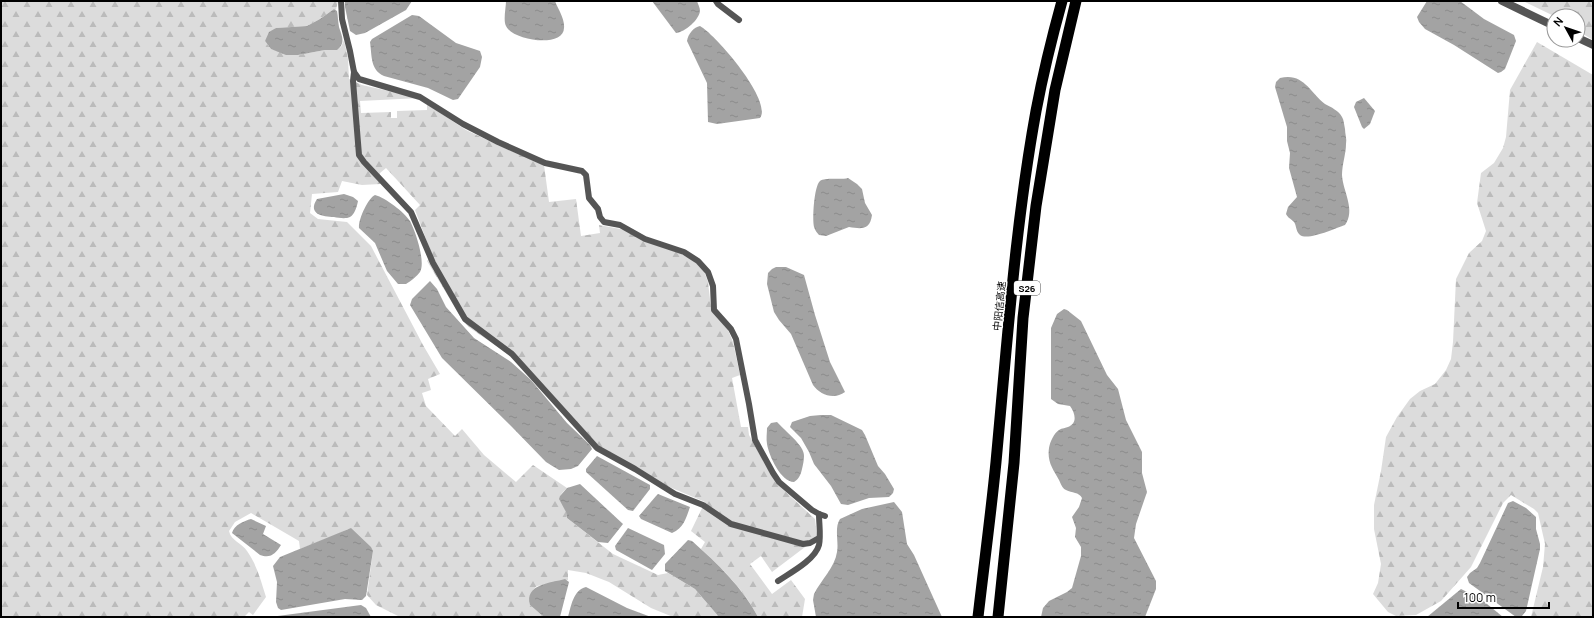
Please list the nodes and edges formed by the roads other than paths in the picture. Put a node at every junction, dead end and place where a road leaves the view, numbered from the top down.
1 (341, 1) edge
2 (716, 1) edge
3 (1062, 1) edge
4 (1076, 1) edge
5 (1502, 1) edge
6 (739, 20) dead end
7 (1546, 22) edge
8 (354, 72) junction
9 (819, 538) junction
10 (778, 581) dead end
11 (978, 617) edge
12 (998, 617) edge

1 - 8 street
2 - 6 street
3 - 11 highway, 中阳信高速 / S26
4 - 12 highway, S26
5 - 7 street
8 - 9 street
8 - 9 street
9 - 10 street

